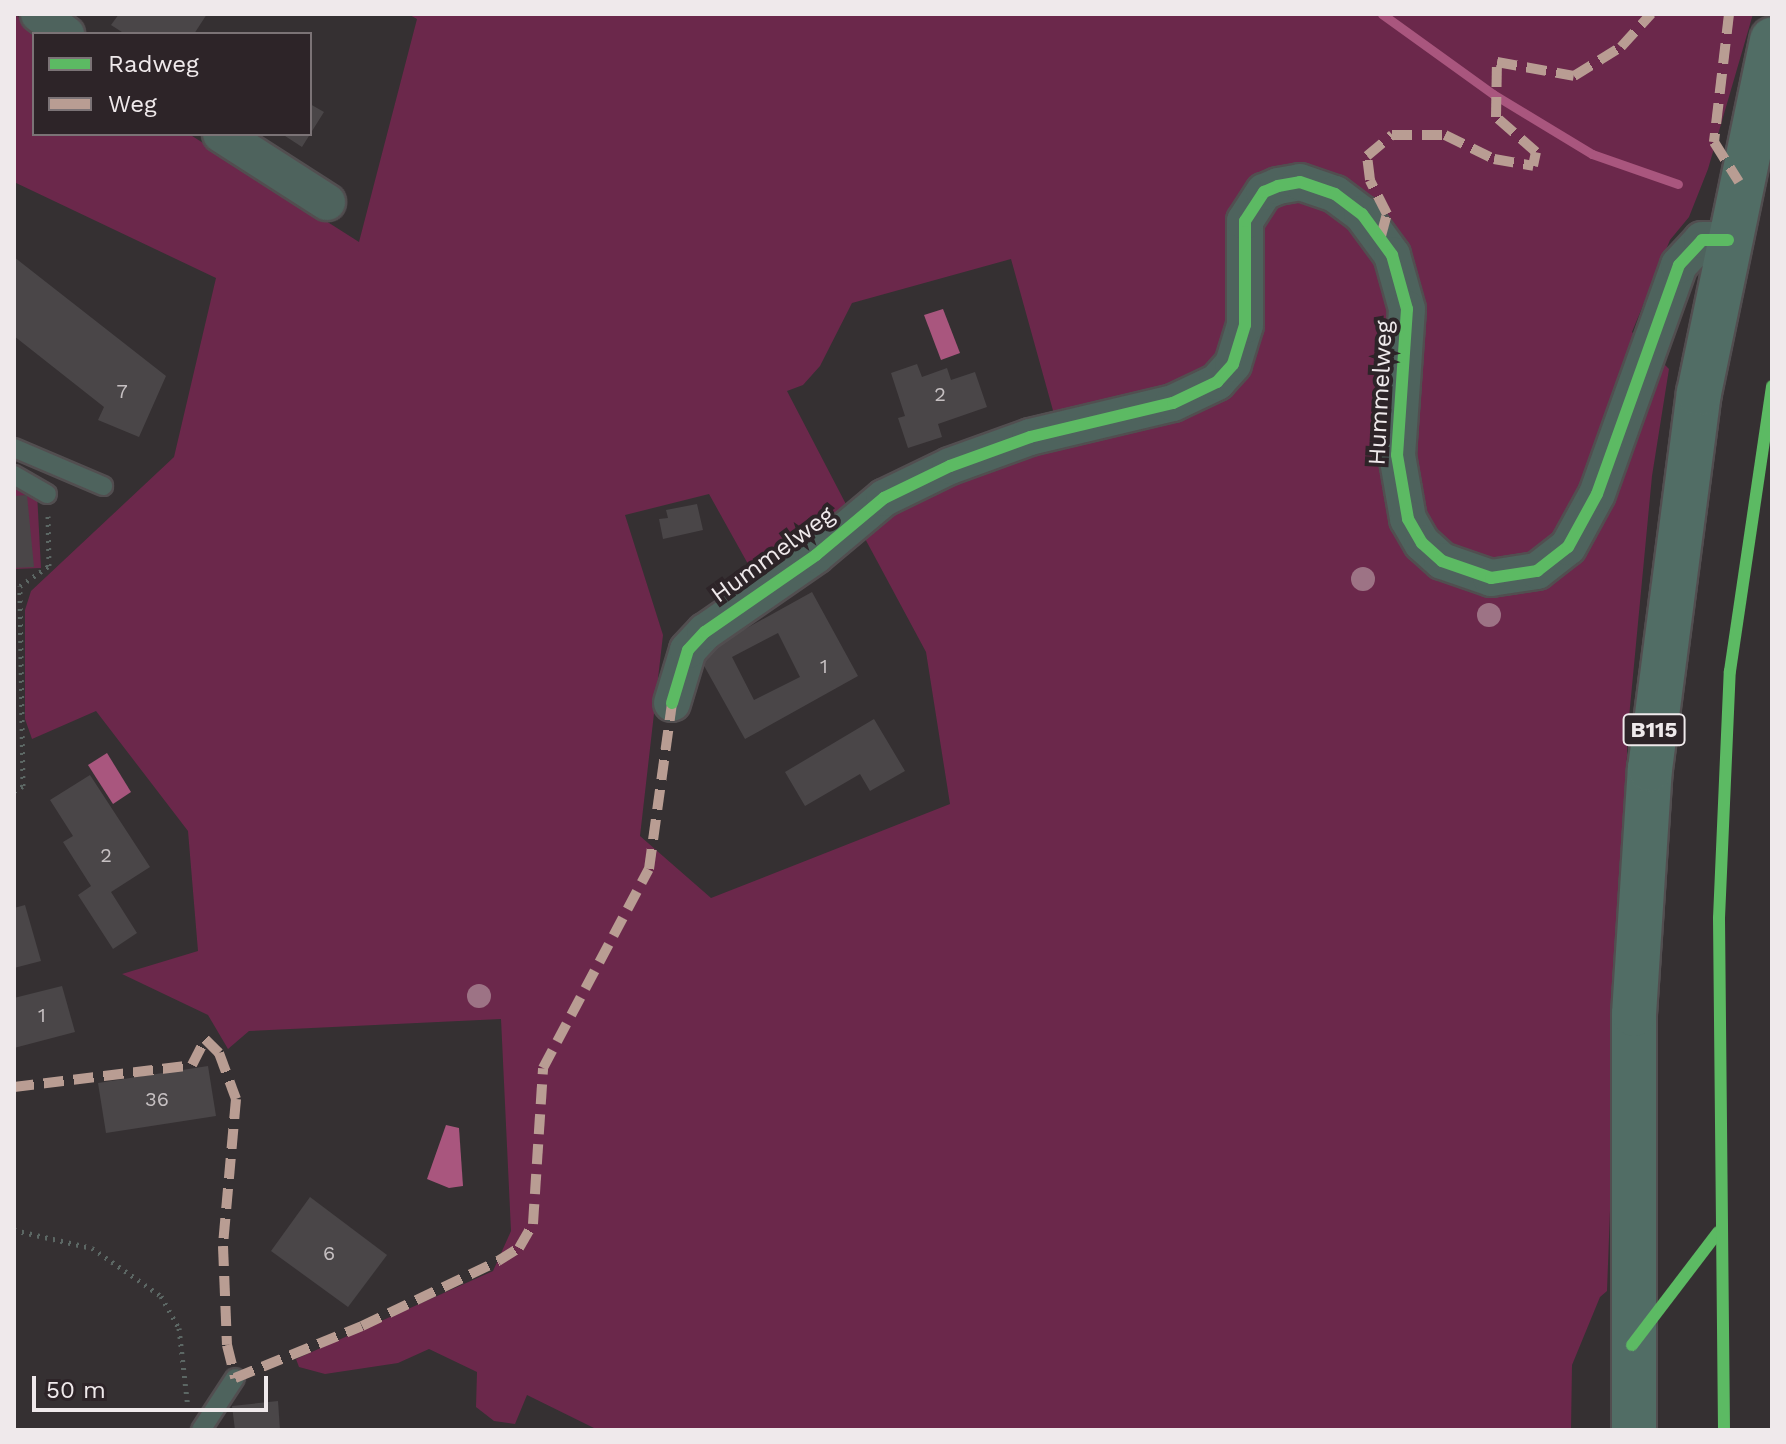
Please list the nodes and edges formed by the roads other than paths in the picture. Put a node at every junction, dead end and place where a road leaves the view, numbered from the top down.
1 (39, 14) edge
2 (63, 32) edge
3 (1772, 39) edge
4 (224, 136) edge
5 (327, 202) dead end
6 (1728, 240) junction
7 (14, 448) edge
8 (14, 475) edge
9 (103, 486) dead end
10 (47, 494) road end
11 (672, 703) dead end
12 (235, 1378) dead end
13 (198, 1425) edge
14 (1634, 1430) edge

1 - 2 street
3 - 6 main road, B115
4 - 5 street
6 - 11 street, Hummelweg
6 - 14 main road, B115
7 - 9 lane
8 - 10 lane
12 - 13 lane

